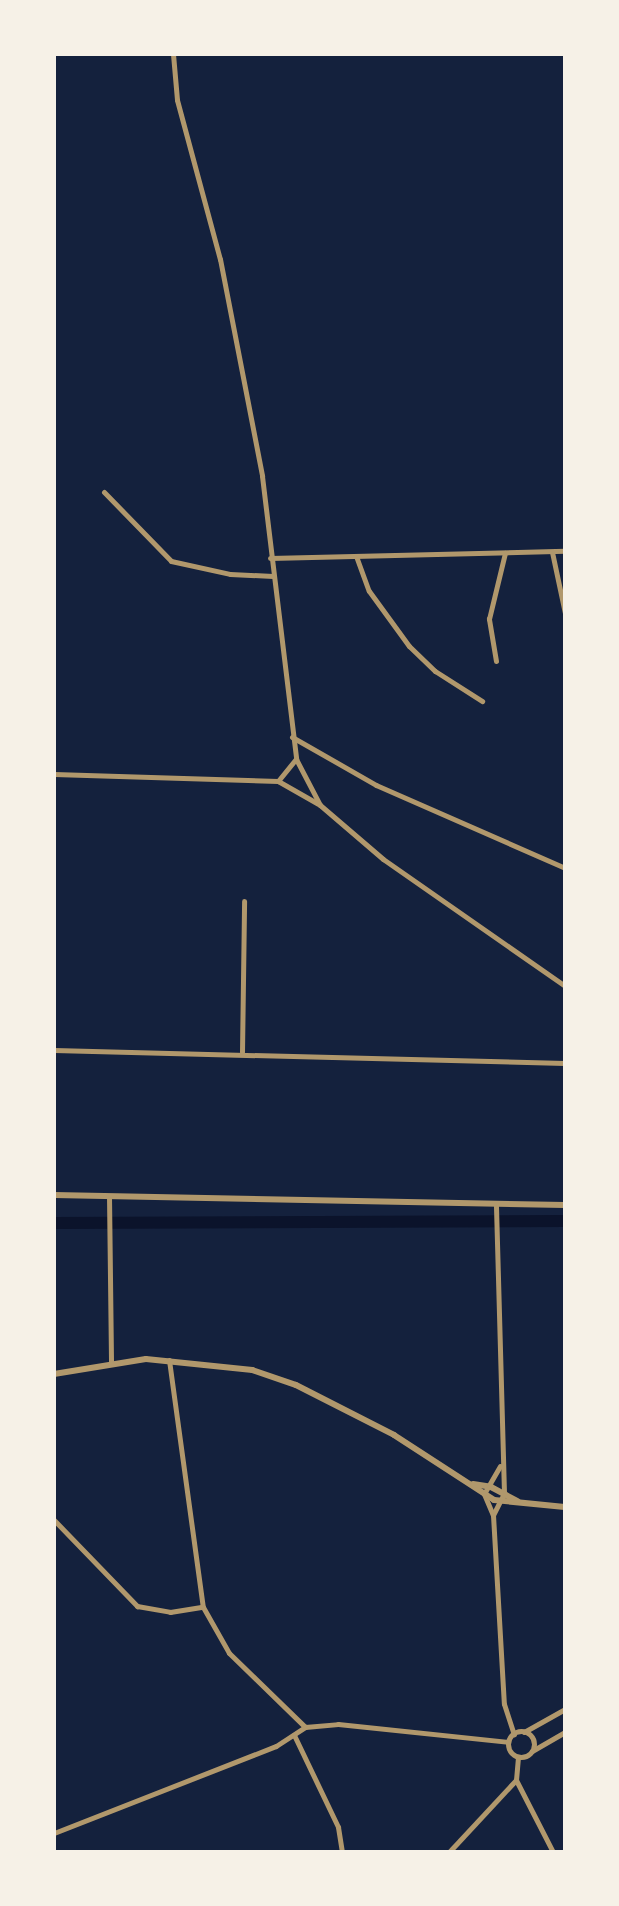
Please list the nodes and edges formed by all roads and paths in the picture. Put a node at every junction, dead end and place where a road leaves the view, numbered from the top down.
1 (173, 54) edge
2 (104, 492) dead end
3 (565, 551) edge
4 (552, 552) junction
5 (505, 553) junction
6 (356, 556) junction
7 (270, 558) junction
8 (273, 576) junction
9 (565, 613) edge
10 (496, 661) dead end
11 (482, 701) dead end
12 (291, 736) junction
13 (296, 759) junction
14 (54, 774) edge
15 (278, 781) junction
16 (320, 805) junction
17 (565, 868) edge
18 (244, 901) dead end
19 (565, 986) edge
20 (54, 1050) edge
21 (242, 1052) junction
22 (565, 1063) edge
23 (54, 1195) edge
24 (109, 1196) junction
25 (496, 1204) junction
26 (565, 1205) edge
27 (169, 1359) junction
28 (111, 1362) junction
29 (54, 1374) edge
30 (501, 1466) junction
31 (473, 1484) junction
32 (487, 1485) junction
33 (504, 1493) junction
34 (484, 1494) junction
35 (517, 1501) junction
36 (503, 1502) junction
37 (565, 1507) edge
38 (493, 1515) junction
39 (54, 1520) edge
40 (203, 1607) junction
41 (565, 1709) edge
42 (305, 1727) junction
43 (524, 1732) junction
44 (565, 1732) edge
45 (514, 1734) junction
46 (294, 1735) junction
47 (508, 1742) junction
48 (531, 1752) junction
49 (518, 1757) junction
50 (516, 1780) junction
51 (54, 1833) edge
52 (342, 1852) edge
53 (449, 1852) edge
54 (553, 1852) edge

1 - 7 street
2 - 8 street
3 - 4 street
4 - 5 street
4 - 9 street
5 - 6 street
5 - 10 street
6 - 7 street
6 - 11 street
7 - 8 street
8 - 12 street
12 - 13 street
12 - 17 street
13 - 15 street
13 - 16 street
14 - 15 street
15 - 16 street
16 - 19 street
18 - 21 street
20 - 21 street
21 - 22 street
23 - 24 street
24 - 25 street
24 - 28 street
25 - 26 street
25 - 30 street
27 - 28 street
27 - 31 street
27 - 40 street
28 - 29 street
30 - 32 street
30 - 33 street
31 - 32 street
31 - 34 street
32 - 33 street
32 - 34 street
33 - 35 street
33 - 36 street
34 - 36 street
34 - 38 street
35 - 36 street
35 - 37 street
36 - 38 street
38 - 45 street
39 - 40 street
40 - 42 street
41 - 43 street
42 - 46 street
42 - 47 street
43 - 45 street
43 - 48 street
44 - 48 street
45 - 47 street
46 - 51 street
46 - 52 street
47 - 49 street
48 - 49 street
49 - 50 street
50 - 53 street
50 - 54 street

